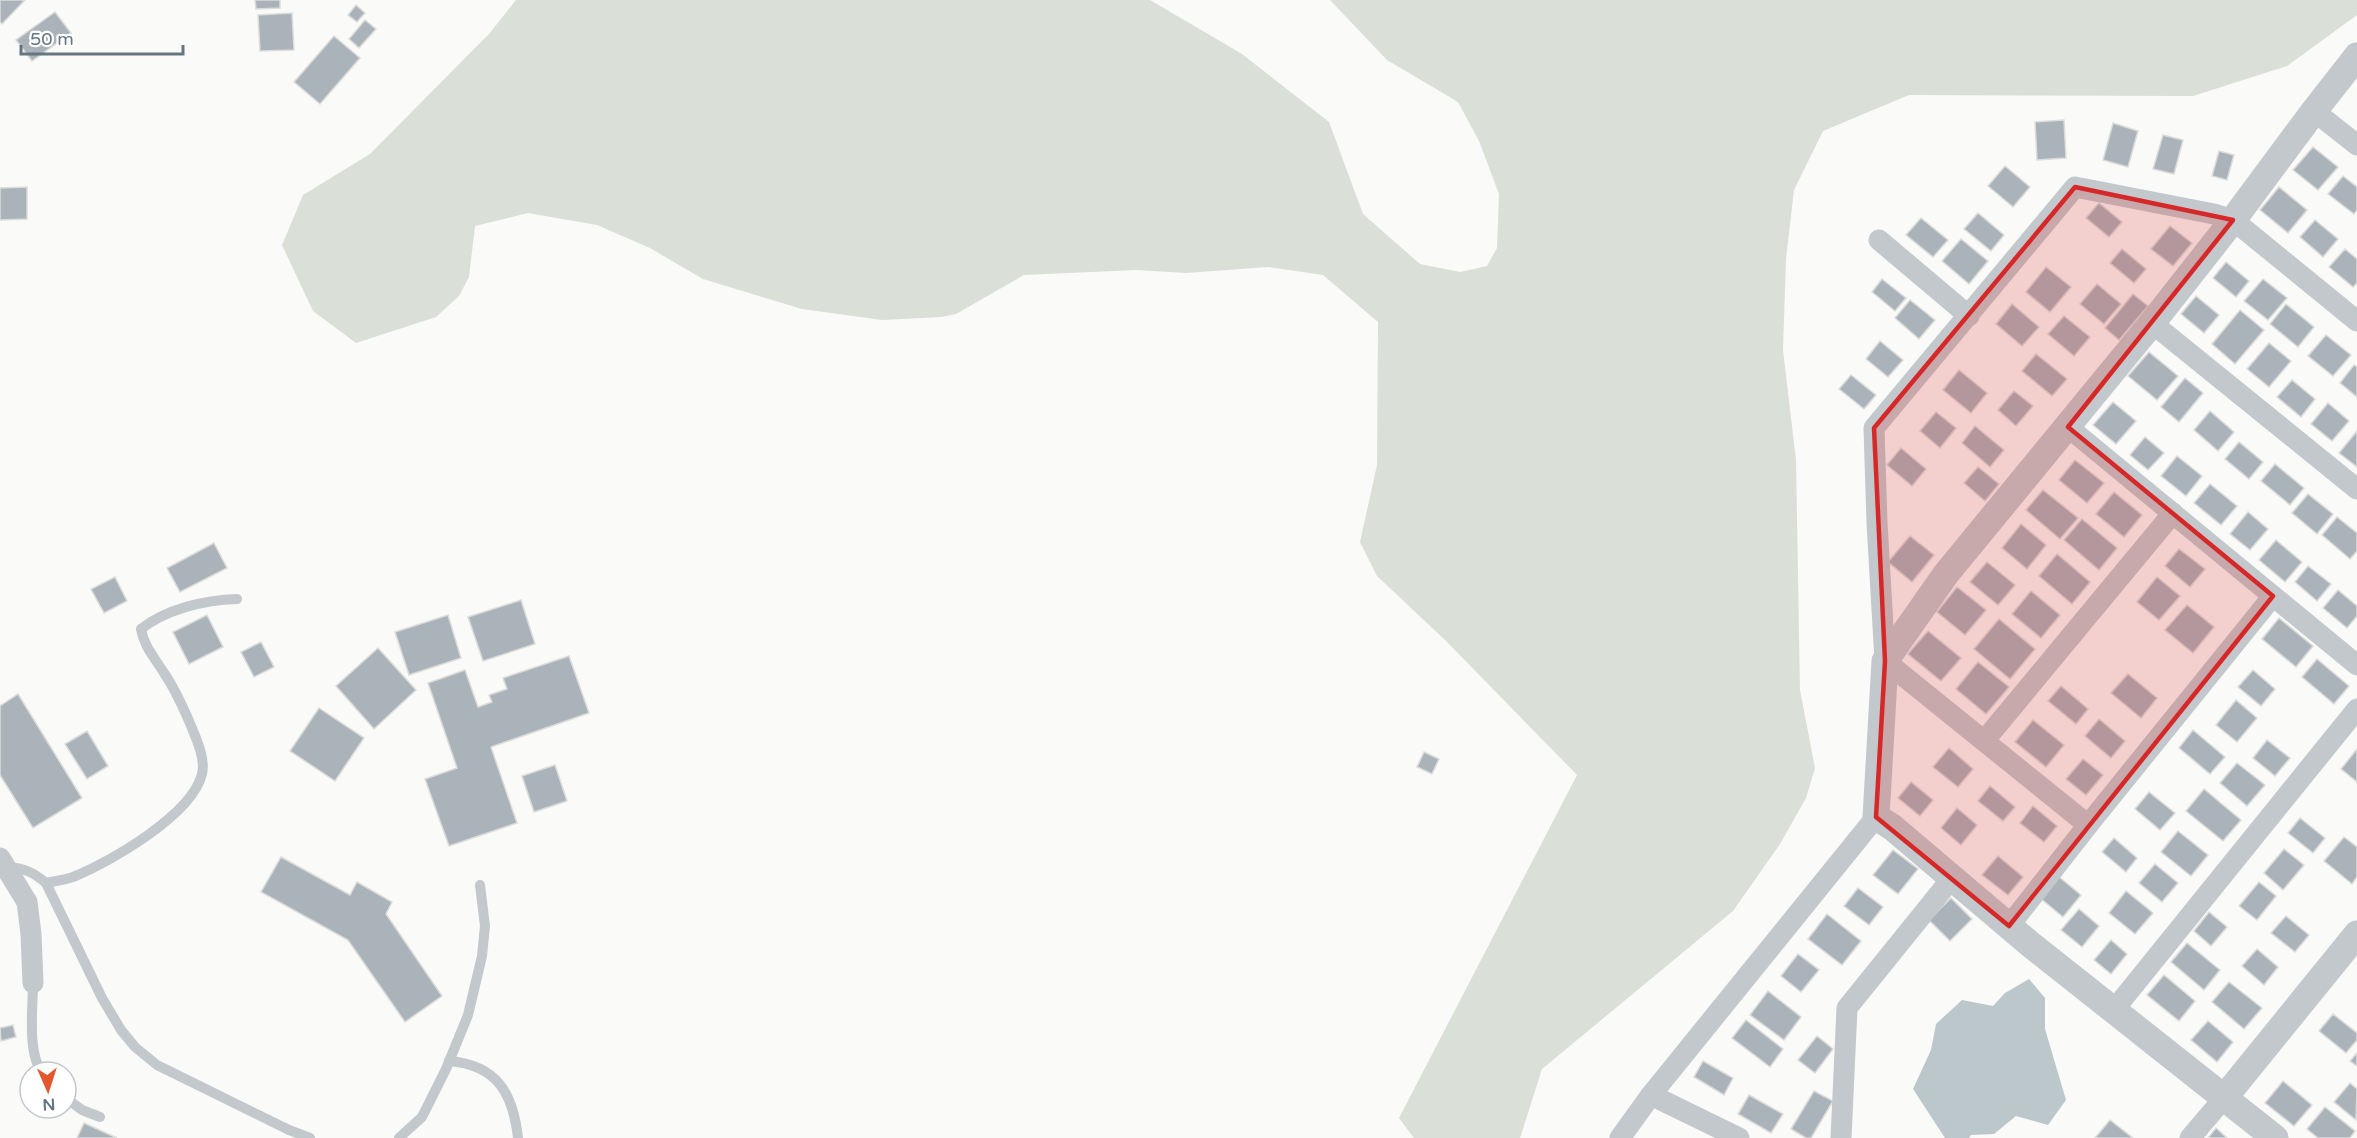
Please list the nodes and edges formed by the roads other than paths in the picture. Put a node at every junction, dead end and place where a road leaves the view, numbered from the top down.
1 (2357, 56) edge
2 (2313, 111) junction
3 (2357, 145) edge
4 (2233, 220) junction
5 (1879, 240) dead end
6 (1969, 316) junction
7 (2357, 321) edge
8 (2152, 322) junction
9 (2068, 427) junction
10 (2357, 489) edge
11 (2173, 513) junction
12 (2273, 596) junction
13 (237, 599) dead end
14 (1886, 661) junction
15 (2357, 665) edge
16 (2357, 709) edge
17 (1984, 741) junction
18 (1876, 817) junction
19 (2088, 825) junction
20 (3, 862) edge
21 (1952, 878) junction
22 (46, 883) junction
23 (480, 885) dead end
24 (2009, 926) junction
25 (2357, 934) edge
26 (33, 983) joint
27 (2113, 1011) junction
28 (36, 1060) edge
29 (449, 1061) junction
30 (1651, 1095) junction
31 (2224, 1098) junction
32 (78, 1107) edge
33 (100, 1117) dead end
34 (310, 1138) edge
35 (399, 1138) edge
36 (518, 1138) edge
37 (1620, 1138) edge
38 (1739, 1138) edge
39 (1841, 1138) edge
40 (2190, 1138) edge
41 (2275, 1138) edge

1 - 2 street
2 - 3 street
2 - 4 street
4 - 6 street
4 - 7 street
4 - 8 street
5 - 6 street
6 - 14 street
8 - 9 street
8 - 10 street
9 - 11 street
9 - 14 street
11 - 12 street
11 - 17 street
12 - 15 street
12 - 19 street
13 - 22 lane
14 - 17 street
14 - 18 street
16 - 27 street
17 - 19 street
18 - 21 street
18 - 30 street
19 - 24 street
20 - 22 lane
20 - 26 street
21 - 24 street
21 - 39 street
22 - 34 lane
23 - 29 lane
24 - 27 street
25 - 31 street
26 - 28 lane
27 - 31 street
29 - 35 lane
29 - 36 lane
30 - 37 street
30 - 38 street
31 - 40 street
31 - 41 street
32 - 33 lane

